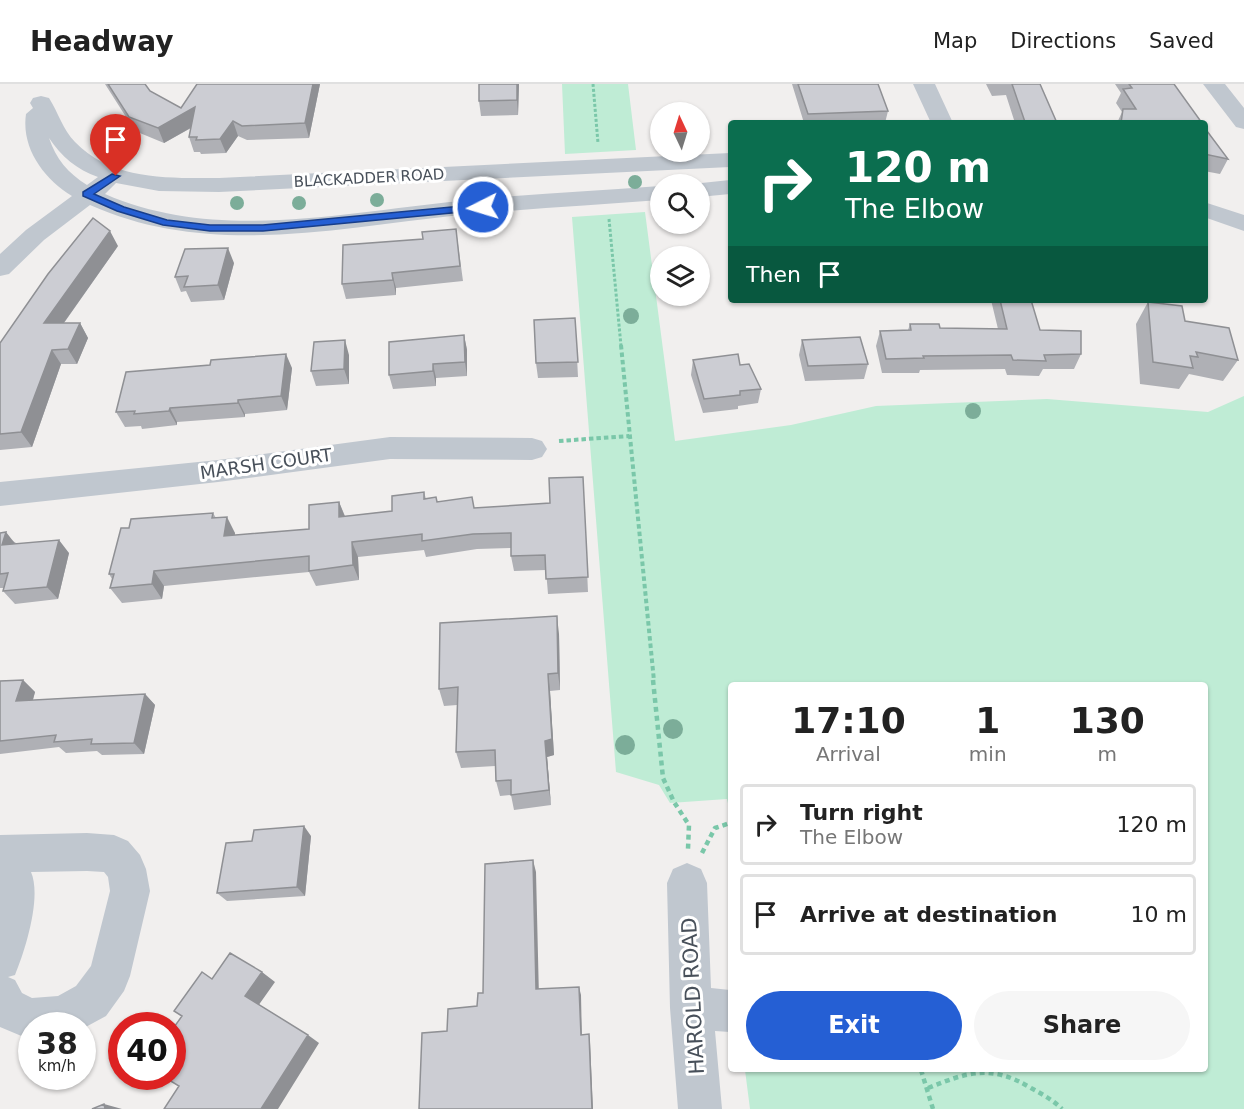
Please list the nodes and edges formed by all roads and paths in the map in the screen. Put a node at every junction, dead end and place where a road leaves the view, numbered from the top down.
1 (592, 84) edge
2 (924, 84) edge
3 (1214, 84) edge
4 (45, 94) edge
5 (941, 120) edge
6 (1244, 122) edge
7 (599, 147) dead end
8 (721, 161) edge
9 (464, 174) junction
10 (116, 176) junction
11 (716, 188) edge
12 (86, 194) junction
13 (650, 194) edge
14 (462, 208) junction
15 (1208, 210) edge
16 (608, 216) dead end
17 (1244, 223) edge
18 (0, 268) edge
19 (629, 436) junction
20 (532, 449) joint
21 (0, 494) edge
22 (728, 824) edge
23 (0, 854) edge
24 (0, 862) edge
25 (687, 883) junction
26 (0, 960) edge
27 (0, 995) edge
28 (711, 1009) edge
29 (922, 1072) edge
30 (928, 1088) junction
31 (699, 1109) edge
32 (933, 1109) edge
33 (1062, 1109) edge

1 - 7 path
2 - 5 street
3 - 6 street
4 - 10 street, BLACKADDER ROAD
4 - 12 street, BLACKADDER ROAD
8 - 9 street, BLACKADDER ROAD
8 - 11 street
9 - 10 street, BLACKADDER ROAD
9 - 14 street
10 - 12 street
12 - 14 street, BLACKADDER ROAD
12 - 18 street
13 - 14 street, BLACKADDER ROAD
15 - 17 street
16 - 19 path
19 - 20 path
19 - 25 path
20 - 21 street, MARSH COURT
22 - 25 path
23 - 27 street
24 - 26 street
25 - 28 street, HAROLD ROAD
28 - 31 street, HAROLD ROAD
29 - 30 path
30 - 32 path
30 - 33 path

